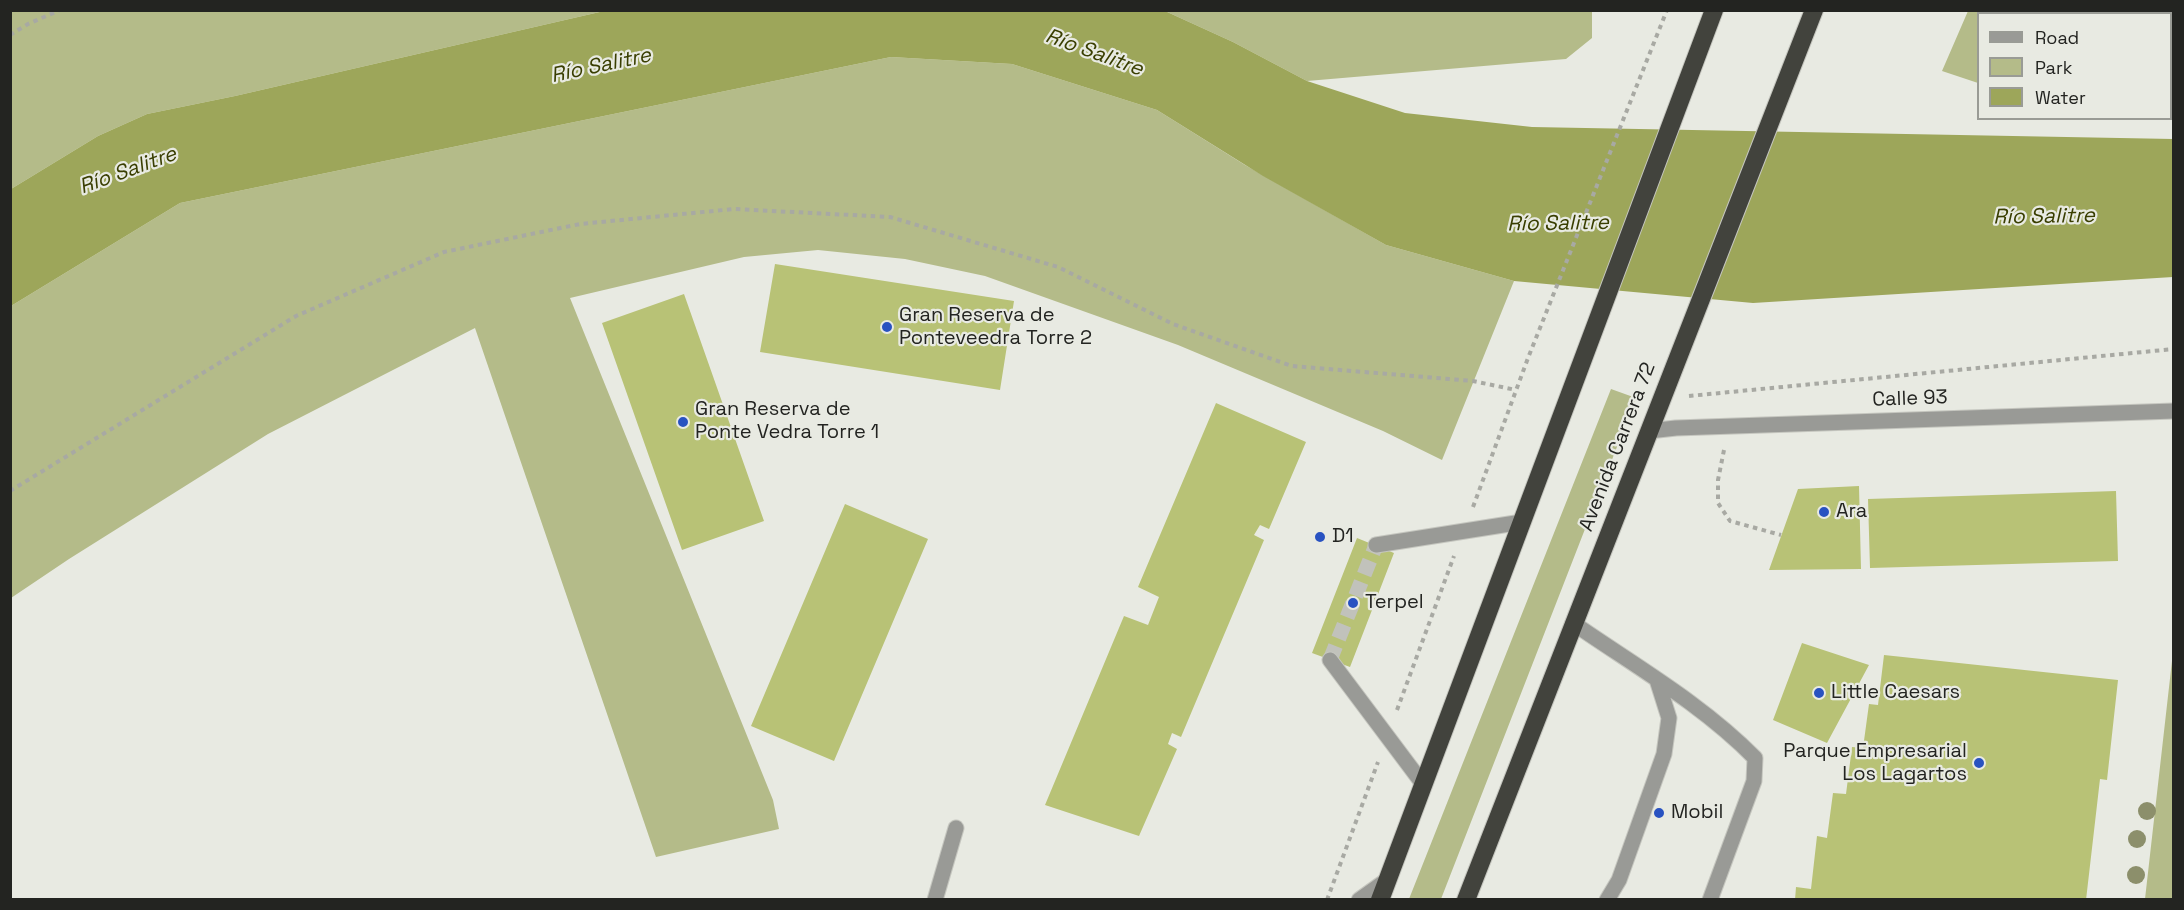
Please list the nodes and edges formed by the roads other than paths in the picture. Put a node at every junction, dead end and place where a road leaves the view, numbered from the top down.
1 (1714, 10) edge
2 (1814, 10) edge
3 (2174, 411) edge
4 (1649, 431) junction
5 (1522, 522) junction
6 (1376, 545) dead end
7 (1573, 623) junction
8 (1330, 660) dead end
9 (1657, 680) junction
10 (1423, 784) junction
11 (956, 828) dead end
12 (1388, 880) junction
13 (935, 900) edge
14 (1359, 900) edge
15 (1380, 900) edge
16 (1466, 900) edge
17 (1607, 900) edge
18 (1710, 900) edge

1 - 5 highway
2 - 4 highway, Avenida Carrera 72
3 - 4 street, Calle 93
4 - 7 highway, Avenida Carrera 72
5 - 6 street
5 - 10 highway
7 - 9 street
7 - 16 highway, Avenida Carrera 72
8 - 10 street
9 - 17 street
9 - 18 street
10 - 12 highway
11 - 13 street
12 - 14 street
12 - 15 highway

